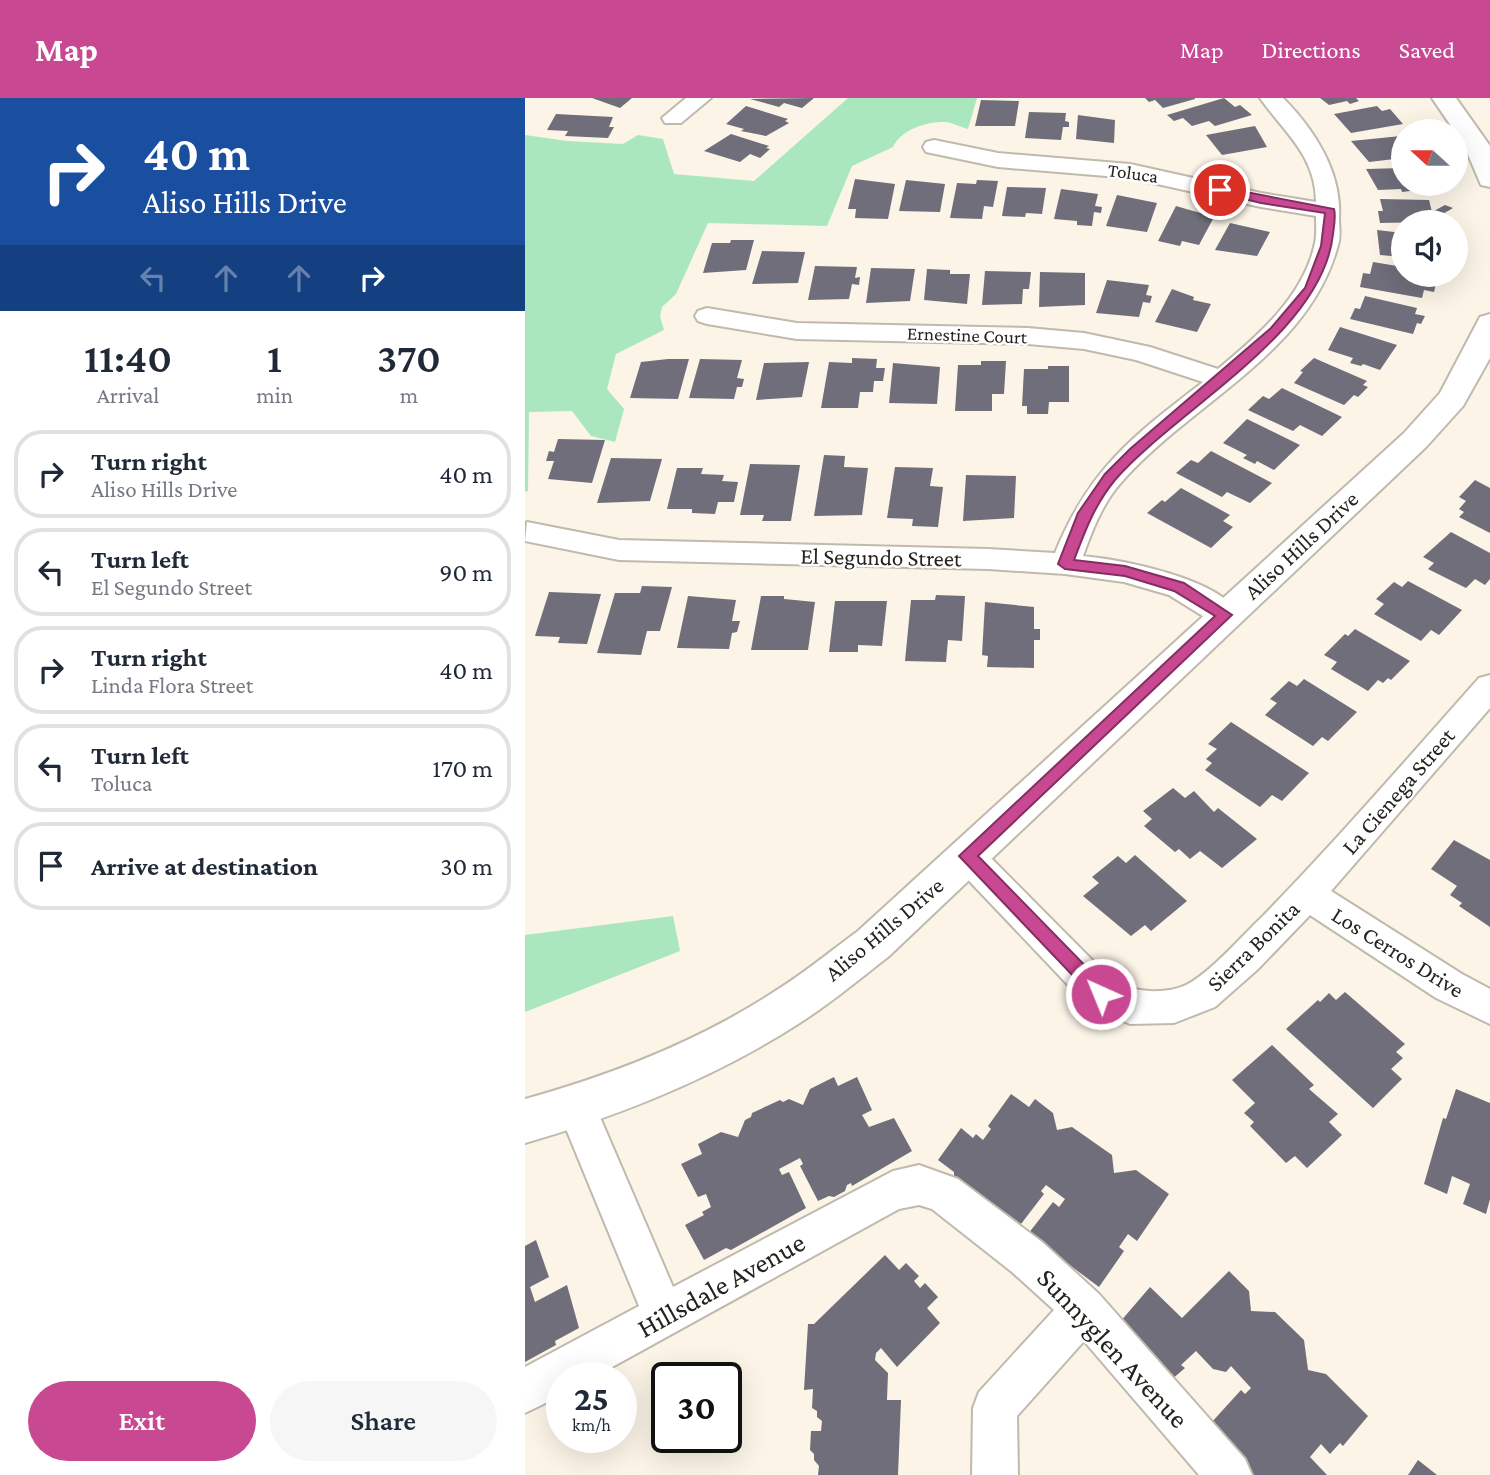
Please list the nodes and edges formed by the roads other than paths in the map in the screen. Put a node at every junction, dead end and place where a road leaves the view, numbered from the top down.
1 (699, 98) edge
2 (1271, 98) edge
3 (1444, 98) edge
4 (673, 118) dead end
5 (934, 147) dead end
6 (1490, 179) edge
7 (1330, 211) junction
8 (707, 316) dead end
9 (1490, 323) edge
10 (1222, 379) junction
11 (527, 532) dead end
12 (1065, 564) junction
13 (1225, 615) junction
14 (1490, 687) edge
15 (967, 856) junction
16 (1307, 894) junction
17 (1490, 1007) edge
18 (576, 1107) junction
19 (525, 1121) edge
20 (919, 1185) joint
21 (1084, 1309) junction
22 (664, 1316) junction
23 (525, 1391) edge
24 (995, 1475) edge
25 (1229, 1475) edge

1 - 4 street
2 - 7 street
3 - 6 street
5 - 7 street, Toluca
7 - 10 street
8 - 10 street, Ernestine Court
9 - 13 street, Aliso Hills Drive
10 - 12 street
11 - 12 street, El Segundo Street
12 - 13 street, El Segundo Street
13 - 15 street, Aliso Hills Drive
14 - 16 street, La Cienega Street
15 - 16 street, Sierra Bonita
15 - 18 street, Aliso Hills Drive
16 - 17 street, Los Cerros Drive
18 - 19 street, Aliso Hills Drive
18 - 22 street
20 - 21 street, Sunnyglen Avenue
20 - 22 street, Hillsdale Avenue
21 - 24 street
21 - 25 street, Sunnyglen Avenue
22 - 23 street, Hillsdale Avenue

